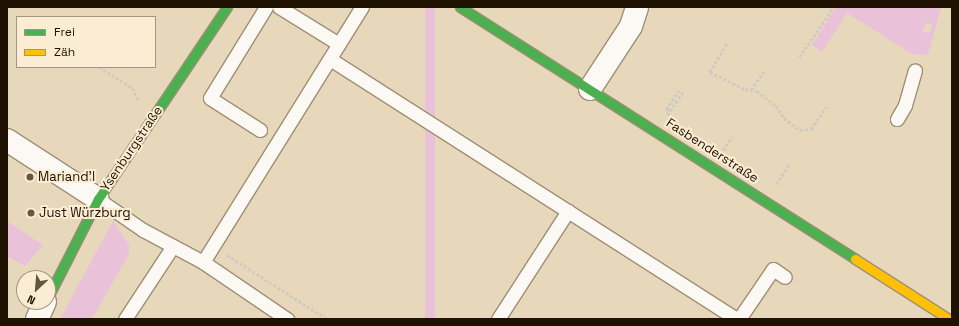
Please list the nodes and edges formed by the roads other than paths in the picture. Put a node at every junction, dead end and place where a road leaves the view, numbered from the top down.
1 (228, 7) edge
2 (266, 7) edge
3 (279, 7) edge
4 (362, 7) edge
5 (460, 7) edge
6 (637, 7) edge
7 (339, 44) junction
8 (330, 59) junction
9 (915, 70) dead end
10 (590, 89) junction
11 (897, 119) dead end
12 (260, 130) dead end
13 (7, 140) edge
14 (98, 199) junction
15 (568, 211) junction
16 (173, 246) junction
17 (203, 262) junction
18 (785, 277) dead end
19 (56, 281) edge
20 (125, 319) edge
21 (287, 319) edge
22 (498, 319) edge
23 (736, 319) edge
24 (739, 319) edge
25 (949, 319) edge

1 - 14 street, Ysenburgstraße
2 - 12 lane
3 - 7 lane
4 - 7 lane
5 - 10 street, Fasbenderstraße
6 - 10 street
7 - 8 lane
8 - 15 lane
8 - 17 lane
9 - 11 lane
10 - 25 street, Fasbenderstraße
13 - 14 street
14 - 16 lane
14 - 19 street, Ysenburgstraße
15 - 22 lane
15 - 23 lane
16 - 17 lane
16 - 20 lane
17 - 21 lane
18 - 24 lane

